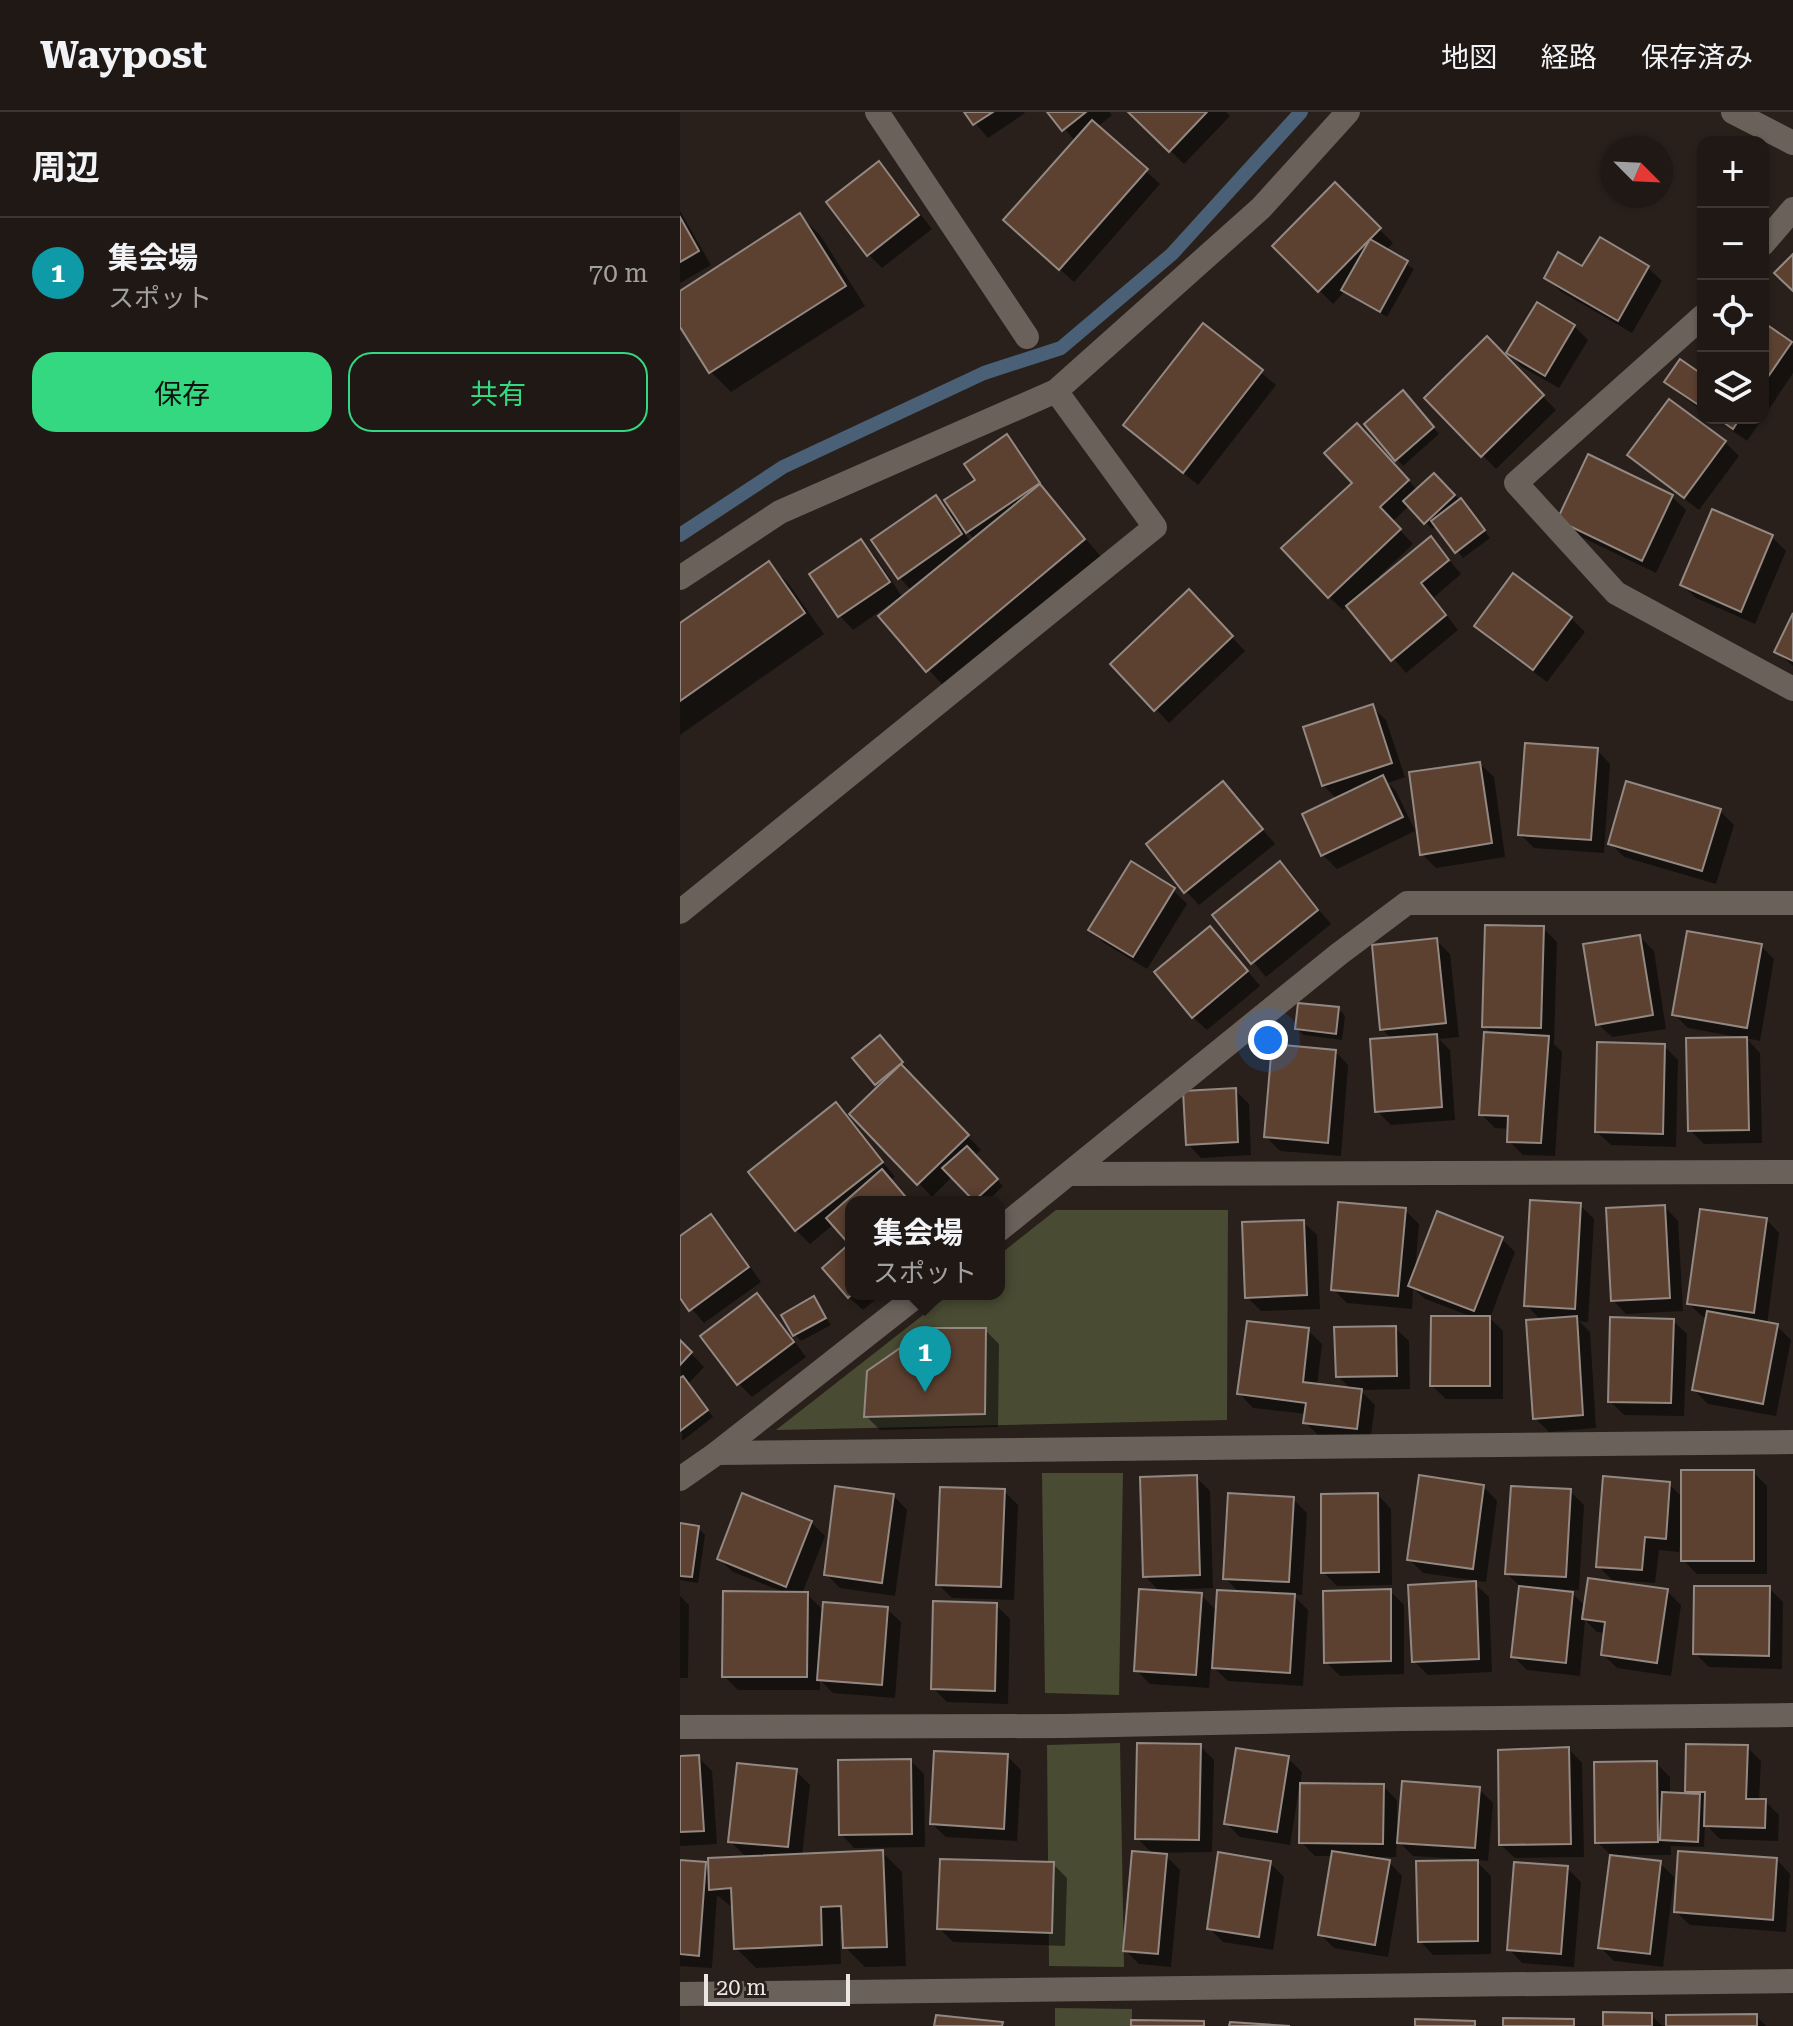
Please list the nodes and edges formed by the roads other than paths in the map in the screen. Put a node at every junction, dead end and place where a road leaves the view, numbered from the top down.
1 (877, 112) edge
2 (1348, 112) edge
3 (1733, 112) edge
4 (1793, 143) edge
5 (1793, 209) edge
6 (1769, 237) edge
7 (1697, 321) edge
8 (1027, 337) dead end
9 (1056, 391) junction
10 (680, 578) edge
11 (1793, 689) edge
12 (1793, 903) edge
13 (680, 912) edge
14 (1793, 1172) edge
15 (1070, 1174) junction
16 (1005, 1225) edge
17 (911, 1300) edge
18 (1793, 1442) edge
19 (717, 1453) junction
20 (680, 1479) edge
21 (1793, 1715) edge
22 (680, 1727) edge
23 (1793, 1981) edge
24 (680, 1994) edge

1 - 8 street
2 - 9 street
3 - 4 street
5 - 6 street
7 - 11 street
9 - 10 street
9 - 13 street
12 - 15 street
14 - 15 street
15 - 16 street
17 - 19 street
18 - 19 street
19 - 20 street
21 - 22 street
23 - 24 street

